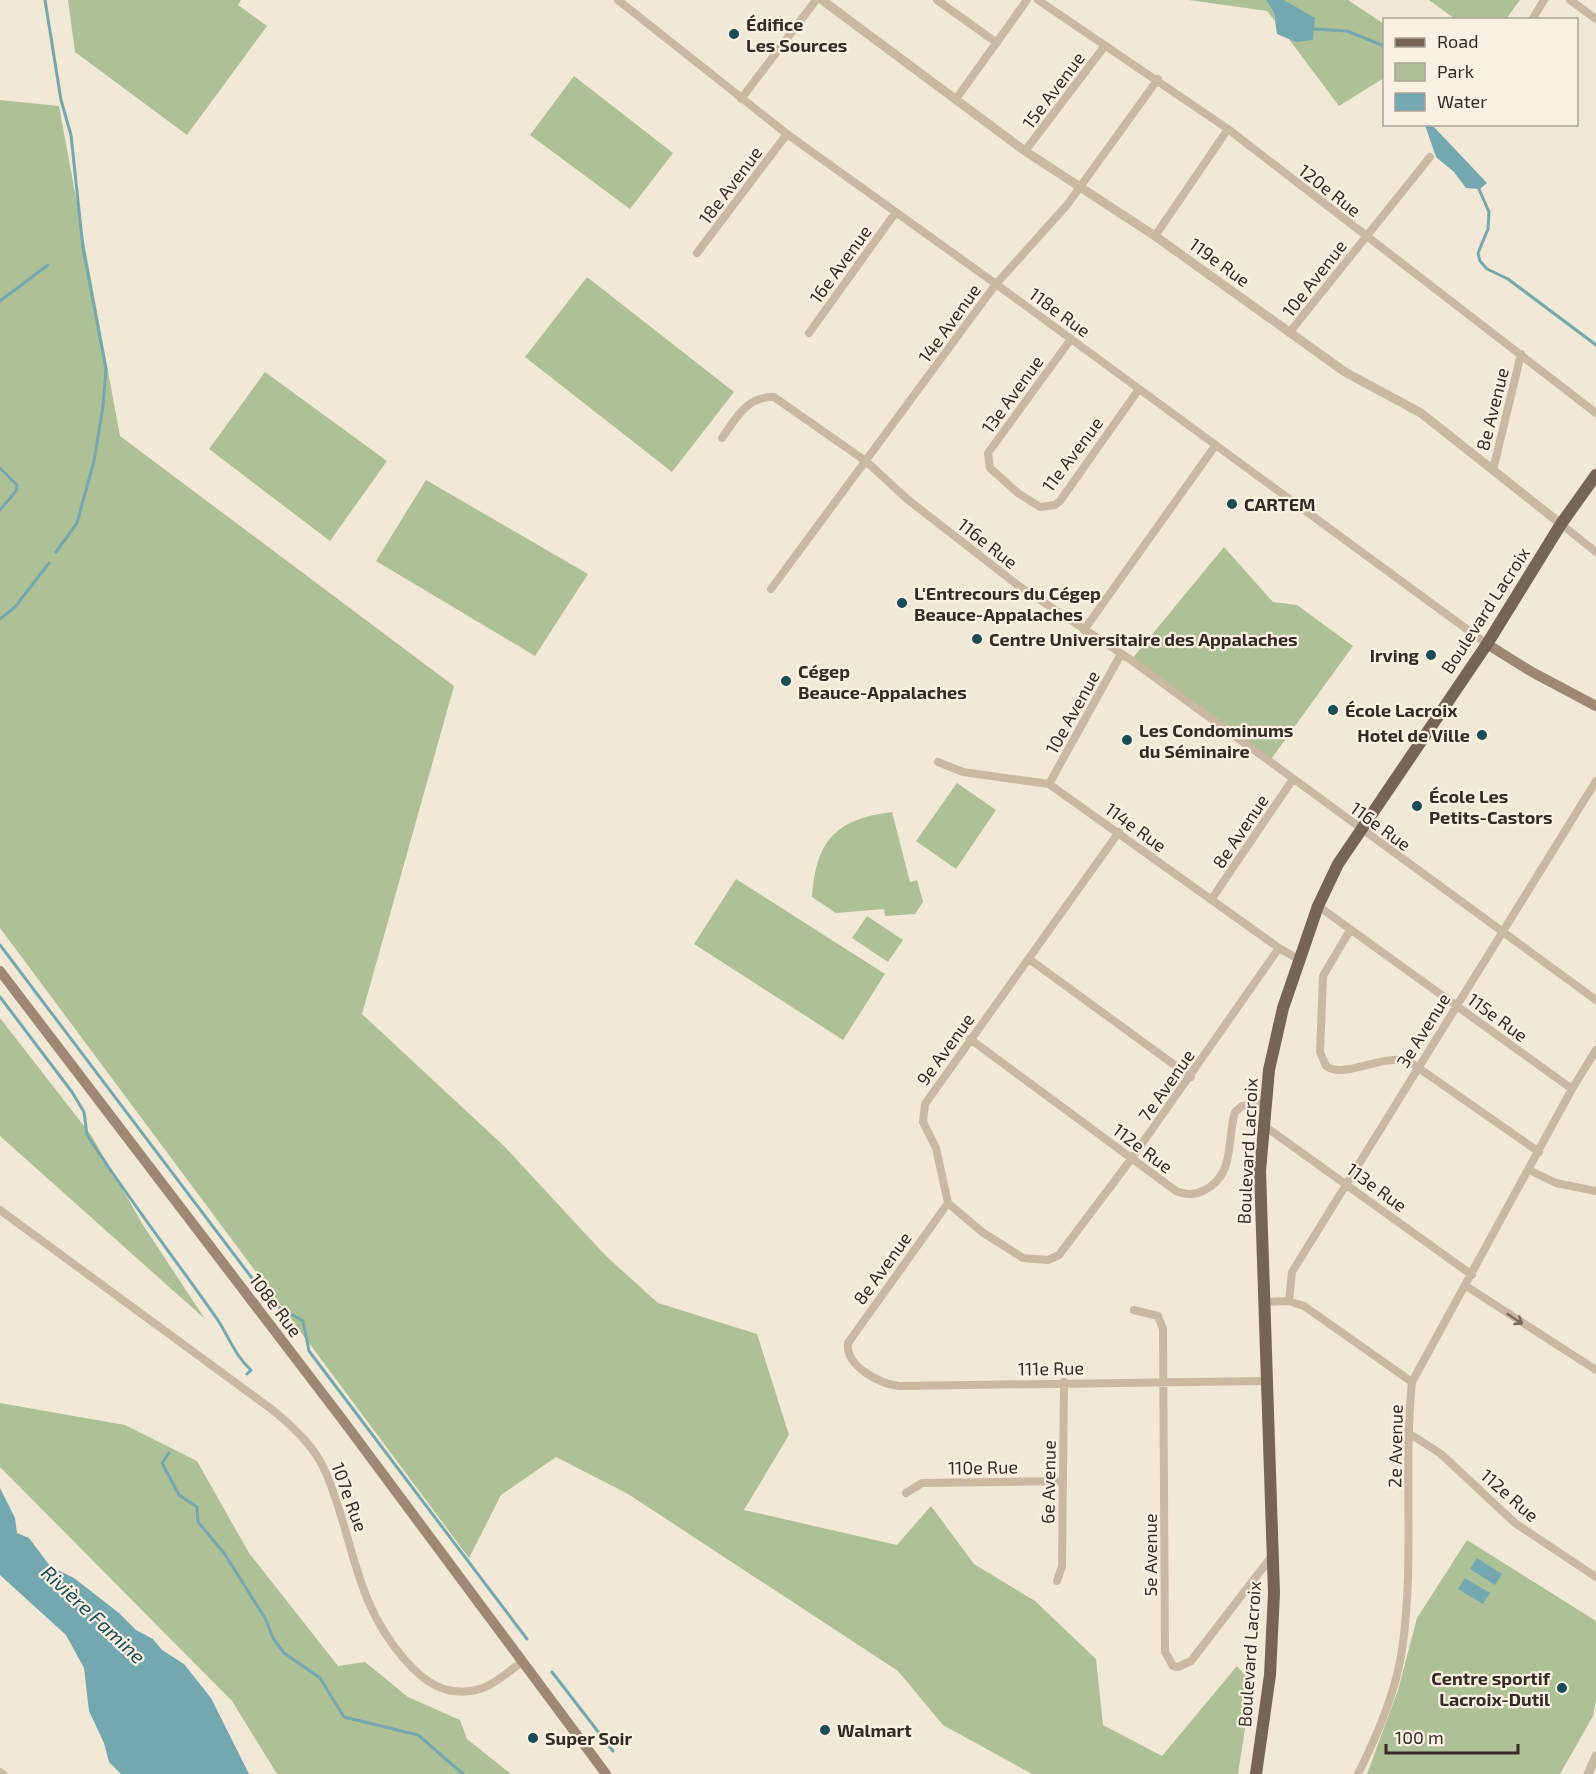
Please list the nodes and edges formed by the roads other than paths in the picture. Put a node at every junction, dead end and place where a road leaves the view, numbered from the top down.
1 (618, 0) edge
2 (816, 0) edge
3 (822, 0) edge
4 (937, 0) edge
5 (1027, 0) edge
6 (1038, 0) edge
7 (1544, 0) edge
8 (1570, 0) edge
9 (1533, 18) edge
10 (1596, 19) edge
11 (997, 43) junction
12 (1104, 47) junction
13 (1158, 79) junction
14 (741, 99) junction
15 (956, 99) junction
16 (1228, 129) junction
17 (787, 134) junction
18 (1025, 151) junction
19 (1430, 157) dead end
20 (1079, 186) junction
21 (896, 212) junction
22 (1155, 236) junction
23 (1365, 237) junction
24 (697, 253) dead end
25 (996, 284) junction
26 (809, 333) dead end
27 (1289, 333) junction
28 (1071, 339) junction
29 (1521, 354) junction
30 (1139, 389) junction
31 (1596, 413) edge
32 (722, 438) dead end
33 (1215, 447) junction
34 (867, 462) junction
35 (1493, 470) junction
36 (1596, 475) edge
37 (1018, 493) joint
38 (1561, 524) junction
39 (1596, 552) edge
40 (771, 589) dead end
41 (1084, 630) junction
42 (1487, 644) junction
43 (1121, 654) junction
44 (1596, 706) edge
45 (938, 762) dead end
46 (1293, 780) junction
47 (1596, 781) edge
48 (1049, 784) junction
49 (1362, 831) junction
50 (1119, 832) junction
51 (1211, 900) junction
52 (1318, 906) junction
53 (1350, 930) junction
54 (1503, 933) junction
55 (1279, 948) junction
56 (1029, 959) junction
57 (1298, 959) junction
58 (0, 971) edge
59 (1596, 1000) edge
60 (1456, 1005) junction
61 (970, 1039) junction
62 (1596, 1050) edge
63 (1418, 1066) junction
64 (1191, 1077) junction
65 (1572, 1089) junction
66 (1264, 1103) junction
67 (1263, 1125) junction
68 (1539, 1152) junction
69 (1132, 1158) junction
70 (1529, 1170) junction
71 (1348, 1184) junction
72 (1596, 1191) edge
73 (948, 1203) junction
74 (0, 1210) edge
75 (1472, 1275) junction
76 (1466, 1286) junction
77 (1289, 1301) junction
78 (1263, 1302) junction
79 (1134, 1310) dead end
80 (849, 1353) joint
81 (1596, 1370) edge
82 (1164, 1381) junction
83 (1265, 1381) junction
84 (1064, 1382) junction
85 (1412, 1382) junction
86 (1407, 1432) junction
87 (1064, 1481) junction
88 (906, 1493) dead end
89 (1272, 1556) junction
90 (1596, 1577) edge
91 (1057, 1581) dead end
92 (522, 1662) junction
93 (1596, 1756) edge
94 (606, 1774) edge
95 (1256, 1774) edge
96 (1358, 1774) edge
97 (1588, 1774) edge

1 - 14 street, 118e Rue
2 - 14 street
3 - 15 street, 119e Rue
4 - 11 street
5 - 11 street
6 - 12 street, 120e Rue
7 - 9 street
8 - 10 street
11 - 15 street
12 - 13 street, 120e Rue
12 - 18 street, 15e Avenue
13 - 16 street, 120e Rue
13 - 20 street, 14e Avenue
14 - 17 street, 118e Rue
15 - 18 street, 119e Rue
16 - 22 street
16 - 23 street, 120e Rue
17 - 21 street, 118e Rue
17 - 24 street, 18e Avenue
18 - 20 street, 119e Rue
19 - 23 street, 10e Avenue
20 - 22 street, 119e Rue
20 - 25 street, 14e Avenue
21 - 25 street, 118e Rue
21 - 26 street, 16e Avenue
22 - 27 street, 119e Rue
23 - 27 street, 10e Avenue
23 - 29 street, 120e Rue
25 - 28 street, 118e Rue
25 - 34 street, 14e Avenue
27 - 35 street, 119e Rue
28 - 30 street, 118e Rue
28 - 37 street, 13e Avenue
29 - 31 street, 120e Rue
29 - 35 street, 8e Avenue
30 - 33 street, 118e Rue
30 - 37 street, 11e Avenue
32 - 34 street, 116e Rue
33 - 41 street
33 - 42 street, 118e Rue
34 - 40 street, 14e Avenue
34 - 41 street, 116e Rue
35 - 38 street, 119e Rue
36 - 38 main road, Boulevard Lacroix
38 - 39 street, 119e Rue
38 - 42 main road, Boulevard Lacroix
41 - 43 street, 116e Rue
42 - 44 main road
42 - 49 main road, Boulevard Lacroix
43 - 46 street, 116e Rue
43 - 48 street, 10e Avenue
45 - 48 street, 114e Rue
46 - 49 street, 116e Rue
46 - 51 street, 8e Avenue
47 - 54 street, 3e Avenue
48 - 50 street, 114e Rue
49 - 52 main road, Boulevard Lacroix
49 - 54 street, 116e Rue
50 - 51 street, 114e Rue
50 - 56 street, 9e Avenue
51 - 55 street, 114e Rue
52 - 53 street, 115e Rue
52 - 57 main road, Boulevard Lacroix
53 - 60 street, 115e Rue
53 - 63 street
54 - 59 street, 116e Rue
54 - 60 street, 3e Avenue
55 - 57 street, 114e Rue
55 - 64 street, 7e Avenue
56 - 61 street, 9e Avenue
56 - 64 street
57 - 66 main road, Boulevard Lacroix
58 - 92 main road, 108e Rue
60 - 63 street, 3e Avenue
60 - 65 street, 115e Rue
61 - 69 street, 112e Rue
61 - 73 street, 9e Avenue
62 - 65 street, 2e Avenue
63 - 68 street
63 - 71 street, 3e Avenue
64 - 69 street, 7e Avenue
65 - 68 street, 2e Avenue
66 - 67 main road, Boulevard Lacroix
66 - 69 street, 112e Rue
67 - 71 street, 113e Rue
67 - 78 main road, Boulevard Lacroix
68 - 70 street, 2e Avenue
69 - 73 street, 7e Avenue
70 - 72 street
70 - 75 street, 2e Avenue
71 - 75 street, 113e Rue
71 - 77 street, 3e Avenue
73 - 80 street, 8e Avenue
74 - 92 street, 107e Rue
75 - 76 street, 2e Avenue
76 -> 81 street
76 - 85 street, 2e Avenue
77 - 78 street
77 - 85 street
78 - 83 main road, Boulevard Lacroix
79 - 82 street, 5e Avenue
80 - 84 street, 111e Rue
82 - 83 street, 111e Rue
82 - 84 street, 111e Rue
82 - 89 street, 5e Avenue
83 - 89 main road, Boulevard Lacroix
84 - 87 street, 6e Avenue
85 - 86 street, 2e Avenue
86 - 90 street, 112e Rue
86 - 96 street, 2e Avenue
87 - 88 street, 110e Rue
87 - 91 street, 6e Avenue
89 - 95 main road, Boulevard Lacroix
92 - 94 main road
93 - 97 street

